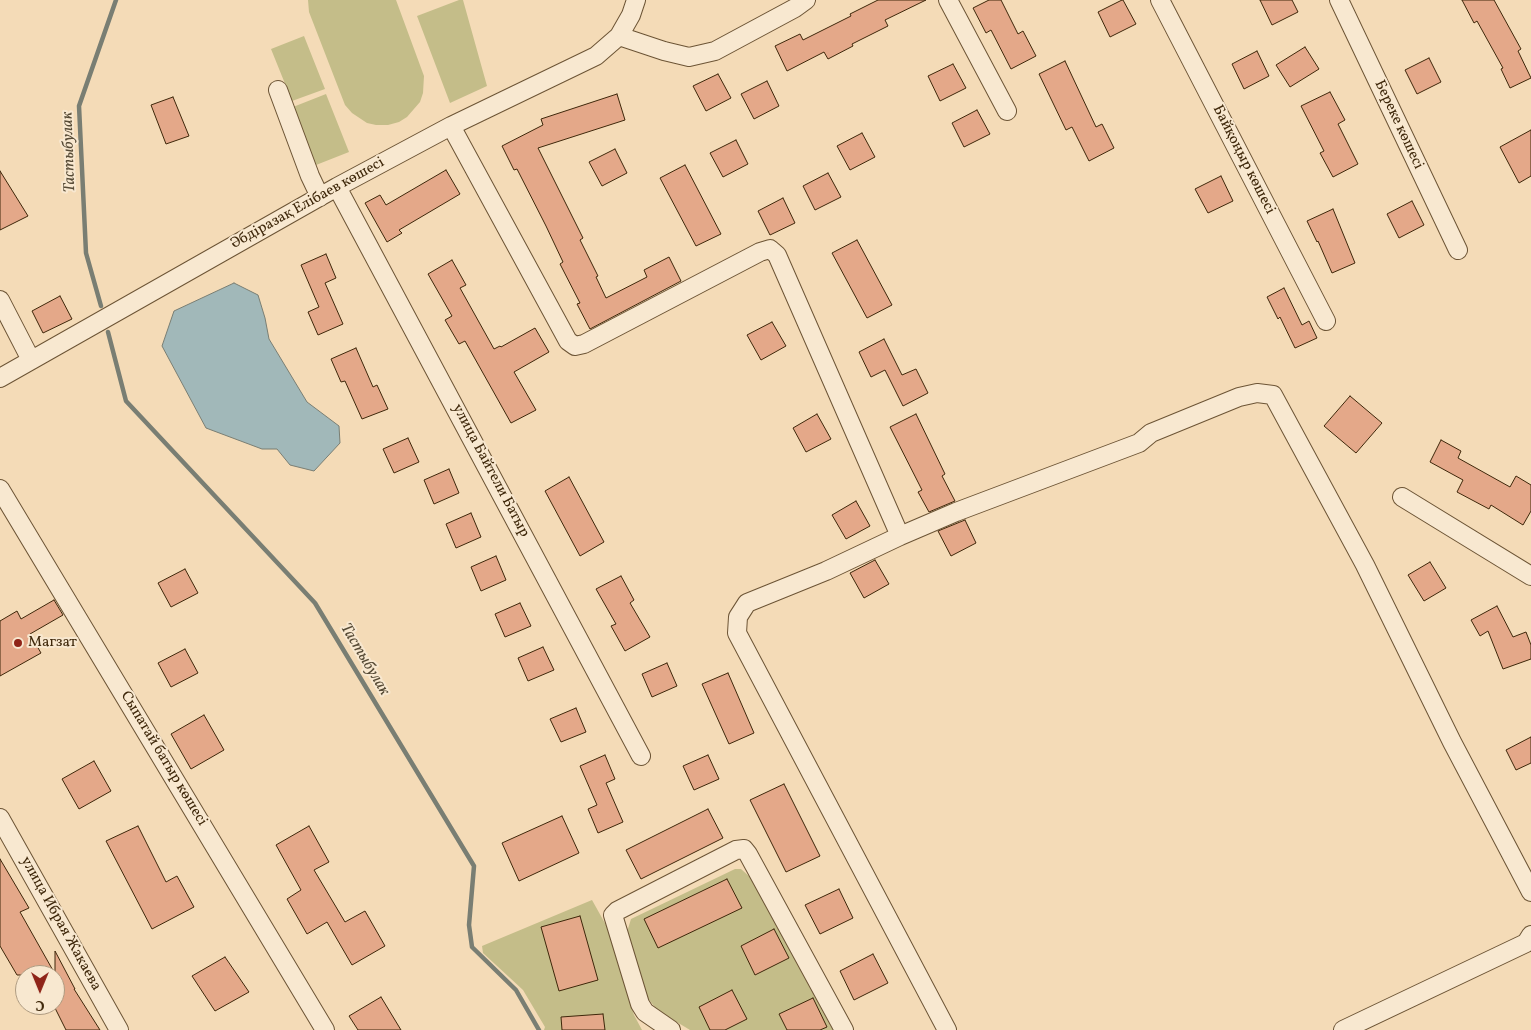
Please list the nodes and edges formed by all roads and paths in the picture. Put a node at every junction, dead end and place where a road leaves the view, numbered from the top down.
1 (636, 0) edge
2 (806, 0) edge
3 (948, 0) edge
4 (1160, 0) edge
5 (1339, 0) edge
6 (618, 36) junction
7 (278, 90) dead end
8 (1007, 111) dead end
9 (451, 126) junction
10 (338, 187) junction
11 (320, 197) junction
12 (1458, 250) dead end
13 (0, 300) edge
14 (1326, 321) dead end
15 (31, 360) junction
16 (0, 378) edge
17 (0, 489) edge
18 (1402, 497) dead end
19 (900, 536) junction
20 (1531, 576) edge
21 (641, 756) dead end
22 (0, 818) edge
23 (1531, 892) edge
24 (1531, 935) edge
25 (119, 1030) edge
26 (325, 1030) edge
27 (671, 1030) edge
28 (844, 1030) edge
29 (947, 1030) edge
30 (1344, 1030) edge

1 - 6 street, Әбдіразақ Елібаев көшесі
2 - 6 street
3 - 8 street
4 - 14 street, Байқоңыр көшесі
5 - 12 street, Береке көшесі
6 - 9 street, Әбдіразақ Елібаев көшесі
7 - 11 street
9 - 10 street, Әбдіразақ Елібаев көшесі
9 - 19 street
10 - 11 street, Әбдіразақ Елібаев көшесі
10 - 21 street, улица Байтели Батыр
11 - 15 street, Әбдіразақ Елібаев көшесі
13 - 15 street
15 - 16 street, Әбдіразақ Елібаев көшесі
17 - 26 street, Сыпатай батыр көшесі
18 - 20 street
19 - 23 street
19 - 29 street
22 - 25 street, улица Ибрая Жакаева
24 - 30 street
27 - 28 street

